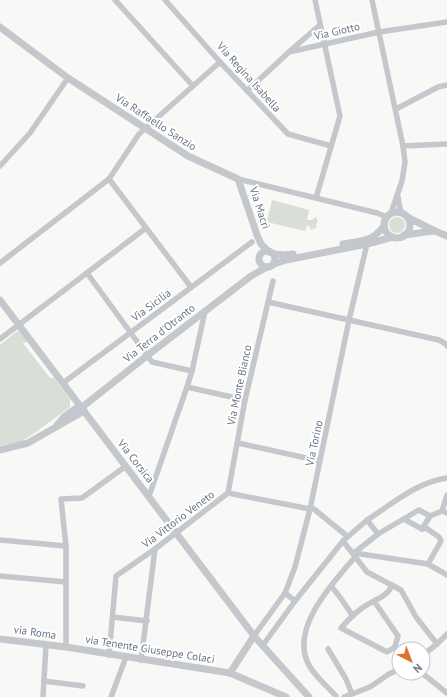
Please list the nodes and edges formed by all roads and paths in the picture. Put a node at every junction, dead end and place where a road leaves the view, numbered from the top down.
1 (115, 0) edge
2 (165, 0) edge
3 (315, 0) edge
4 (372, 0) edge
5 (447, 22) edge
6 (320, 25) junction
7 (0, 27) edge
8 (379, 32) junction
9 (325, 44) junction
10 (289, 52) junction
11 (220, 62) junction
12 (68, 78) junction
13 (447, 85) edge
14 (193, 86) junction
15 (247, 91) junction
16 (396, 109) junction
17 (145, 129) junction
18 (447, 144) edge
19 (331, 146) junction
20 (403, 146) junction
21 (0, 166) edge
22 (109, 179) junction
23 (238, 179) junction
24 (398, 195) junction
25 (316, 198) junction
26 (389, 215) junction
27 (405, 215) junction
28 (384, 226) junction
29 (146, 228) junction
30 (435, 231) junction
31 (404, 235) junction
32 (447, 236) edge
33 (393, 237) junction
34 (252, 242) dead end
35 (261, 244) junction
36 (368, 244) junction
37 (272, 253) junction
38 (260, 258) junction
39 (0, 263) edge
40 (271, 265) junction
41 (87, 273) junction
42 (251, 276) junction
43 (273, 281) dead end
44 (191, 287) junction
45 (0, 300) edge
46 (268, 302) junction
47 (205, 311) junction
48 (349, 320) junction
49 (18, 325) junction
50 (131, 332) junction
51 (0, 339) edge
52 (447, 346) edge
53 (148, 355) junction
54 (192, 371) junction
55 (63, 383) junction
56 (187, 387) junction
57 (245, 400) junction
58 (81, 408) junction
59 (238, 443) junction
60 (0, 450) edge
61 (320, 461) junction
62 (126, 466) junction
63 (447, 478) edge
64 (228, 493) junction
65 (447, 495) edge
66 (149, 496) junction
67 (310, 509) junction
68 (445, 512) edge
69 (430, 516) junction
70 (404, 519) junction
71 (367, 520) junction
72 (422, 528) junction
73 (176, 533) junction
74 (378, 534) junction
75 (347, 536) junction
76 (0, 540) edge
77 (343, 541) junction
78 (66, 546) junction
79 (155, 549) junction
80 (355, 555) junction
81 (428, 564) junction
82 (447, 575) edge
83 (0, 576) edge
84 (66, 582) junction
85 (331, 586) junction
86 (394, 586) junction
87 (285, 593) junction
88 (295, 601) junction
89 (374, 601) junction
90 (353, 616) junction
91 (113, 617) junction
92 (147, 621) junction
93 (447, 634) edge
94 (254, 636) junction
95 (0, 638) edge
96 (397, 641) edge
97 (437, 644) junction
98 (46, 645) junction
99 (263, 645) junction
100 (66, 648) junction
101 (328, 649) dead end
102 (431, 649) edge
103 (391, 650) edge
104 (109, 655) junction
105 (126, 657) junction
106 (141, 660) junction
107 (230, 673) junction
108 (391, 673) edge
109 (431, 680) edge
110 (44, 681) junction
111 (83, 686) dead end
112 (447, 693) edge
113 (352, 694) junction
114 (308, 696) edge
115 (43, 697) edge
116 (111, 697) edge
117 (286, 697) edge
118 (339, 697) edge

1 - 14 street
2 - 11 street, Via Regina Isabella
3 - 6 street
4 - 8 street
5 - 8 street, Via Giotto
6 - 9 street
6 - 10 street
7 - 12 street, Via Raffaello Sanzio
8 - 9 street, Via Giotto
8 - 16 street
9 - 10 street, Via Giotto
9 - 19 street
10 - 15 street
11 - 14 street
11 - 15 street, Via Regina Isabella
12 - 17 street, Via Raffaello Sanzio
12 - 21 street
13 - 16 street
14 - 17 street
15 - 19 street, Via Regina Isabella
16 - 20 street
17 - 22 street
17 - 23 street, Via Raffaello Sanzio
18 - 20 street
19 - 25 street
20 - 24 street
22 - 29 street
22 - 39 street
23 - 25 street, Via Raffaello Sanzio
23 - 35 street, Via Macrì
24 - 26 street
24 - 27 street
25 - 26 street, Via Raffaello Sanzio
26 - 27 street
26 - 28 street
27 - 30 street
27 - 31 street
28 - 33 street
28 - 37 street
29 - 41 street
29 - 44 street
30 - 31 street
30 - 32 street
31 - 33 street
33 - 36 street, Via Terra d'Otranto
34 - 44 street, Via Sicilia
35 - 37 street, Via Macrì
35 - 38 street, Via Macrì
36 - 40 street, Via Terra d'Otranto
36 - 48 street, Via Torino
37 - 38 street
37 - 40 street
38 - 40 street
38 - 42 street, Via Terra d'Otranto
40 - 42 street, Via Terra d'Otranto
41 - 49 street
41 - 50 street
42 - 47 street, Via Terra d'Otranto
43 - 46 street, Via Monte Bianco
44 - 50 street, Via Sicilia
45 - 49 street, Via Corsica
46 - 48 street
46 - 57 street, Via Monte Bianco
47 - 53 street, Via Terra d'Otranto
47 - 54 street
48 - 52 street
48 - 61 street, Via Torino
49 - 51 street
49 - 55 street, Via Corsica
50 - 53 street
50 - 55 street, Via Sicilia
53 - 54 street
53 - 58 street, Via Terra d'Otranto
54 - 56 street
55 - 58 street, Via Corsica
56 - 57 street
56 - 66 street
57 - 59 street, Via Monte Bianco
58 - 60 street, Via Terra d'Otranto
58 - 62 street, Via Corsica
59 - 61 street
59 - 64 street, Via Monte Bianco
61 - 67 street, Via Torino
62 - 66 street, Via Corsica
62 - 78 street
63 - 71 street
64 - 67 street, Via Vittorio Veneto
64 - 73 street, Via Vittorio Veneto
65 - 68 street
66 - 73 street, Via Corsica
67 - 75 street, Via Vittorio Veneto
67 - 87 street, Via Torino
68 - 69 street
69 - 70 street
69 - 72 street
70 - 72 street
70 - 74 street
71 - 74 street
71 - 75 street
72 - 81 street
73 - 79 street, Via Vittorio Veneto
73 - 94 street, Via Corsica
74 - 80 street
75 - 77 street
76 - 78 street
77 - 80 street
77 - 88 street
78 - 84 street
79 - 91 street, Via Vittorio Veneto
79 - 92 street
80 - 81 street
80 - 85 street
80 - 86 street
81 - 82 street
83 - 84 street
84 - 100 street
85 - 90 street
85 - 118 street
86 - 89 street
86 - 97 street
87 - 88 street
87 - 94 street, Via Torino
88 - 99 street
89 - 90 street
89 - 96 street
90 - 103 street
91 - 92 street
91 - 104 street, Via Vittorio Veneto
92 - 106 street
93 - 97 street
94 - 99 street, Via Corsica
94 - 107 street
95 - 98 street, via Roma
97 - 102 street
98 - 100 street, via Roma
98 - 110 street
99 - 114 street, Via Corsica
100 - 104 street, via Tenente Giuseppe Colaci
101 - 113 street
104 - 105 street, via Tenente Giuseppe Colaci
105 - 106 street, via Tenente Giuseppe Colaci
105 - 116 street
106 - 107 street, via Tenente Giuseppe Colaci
107 - 117 street, via Tenente Giuseppe Colaci
108 - 113 street
109 - 112 street
110 - 111 street
110 - 115 street
113 - 118 street

